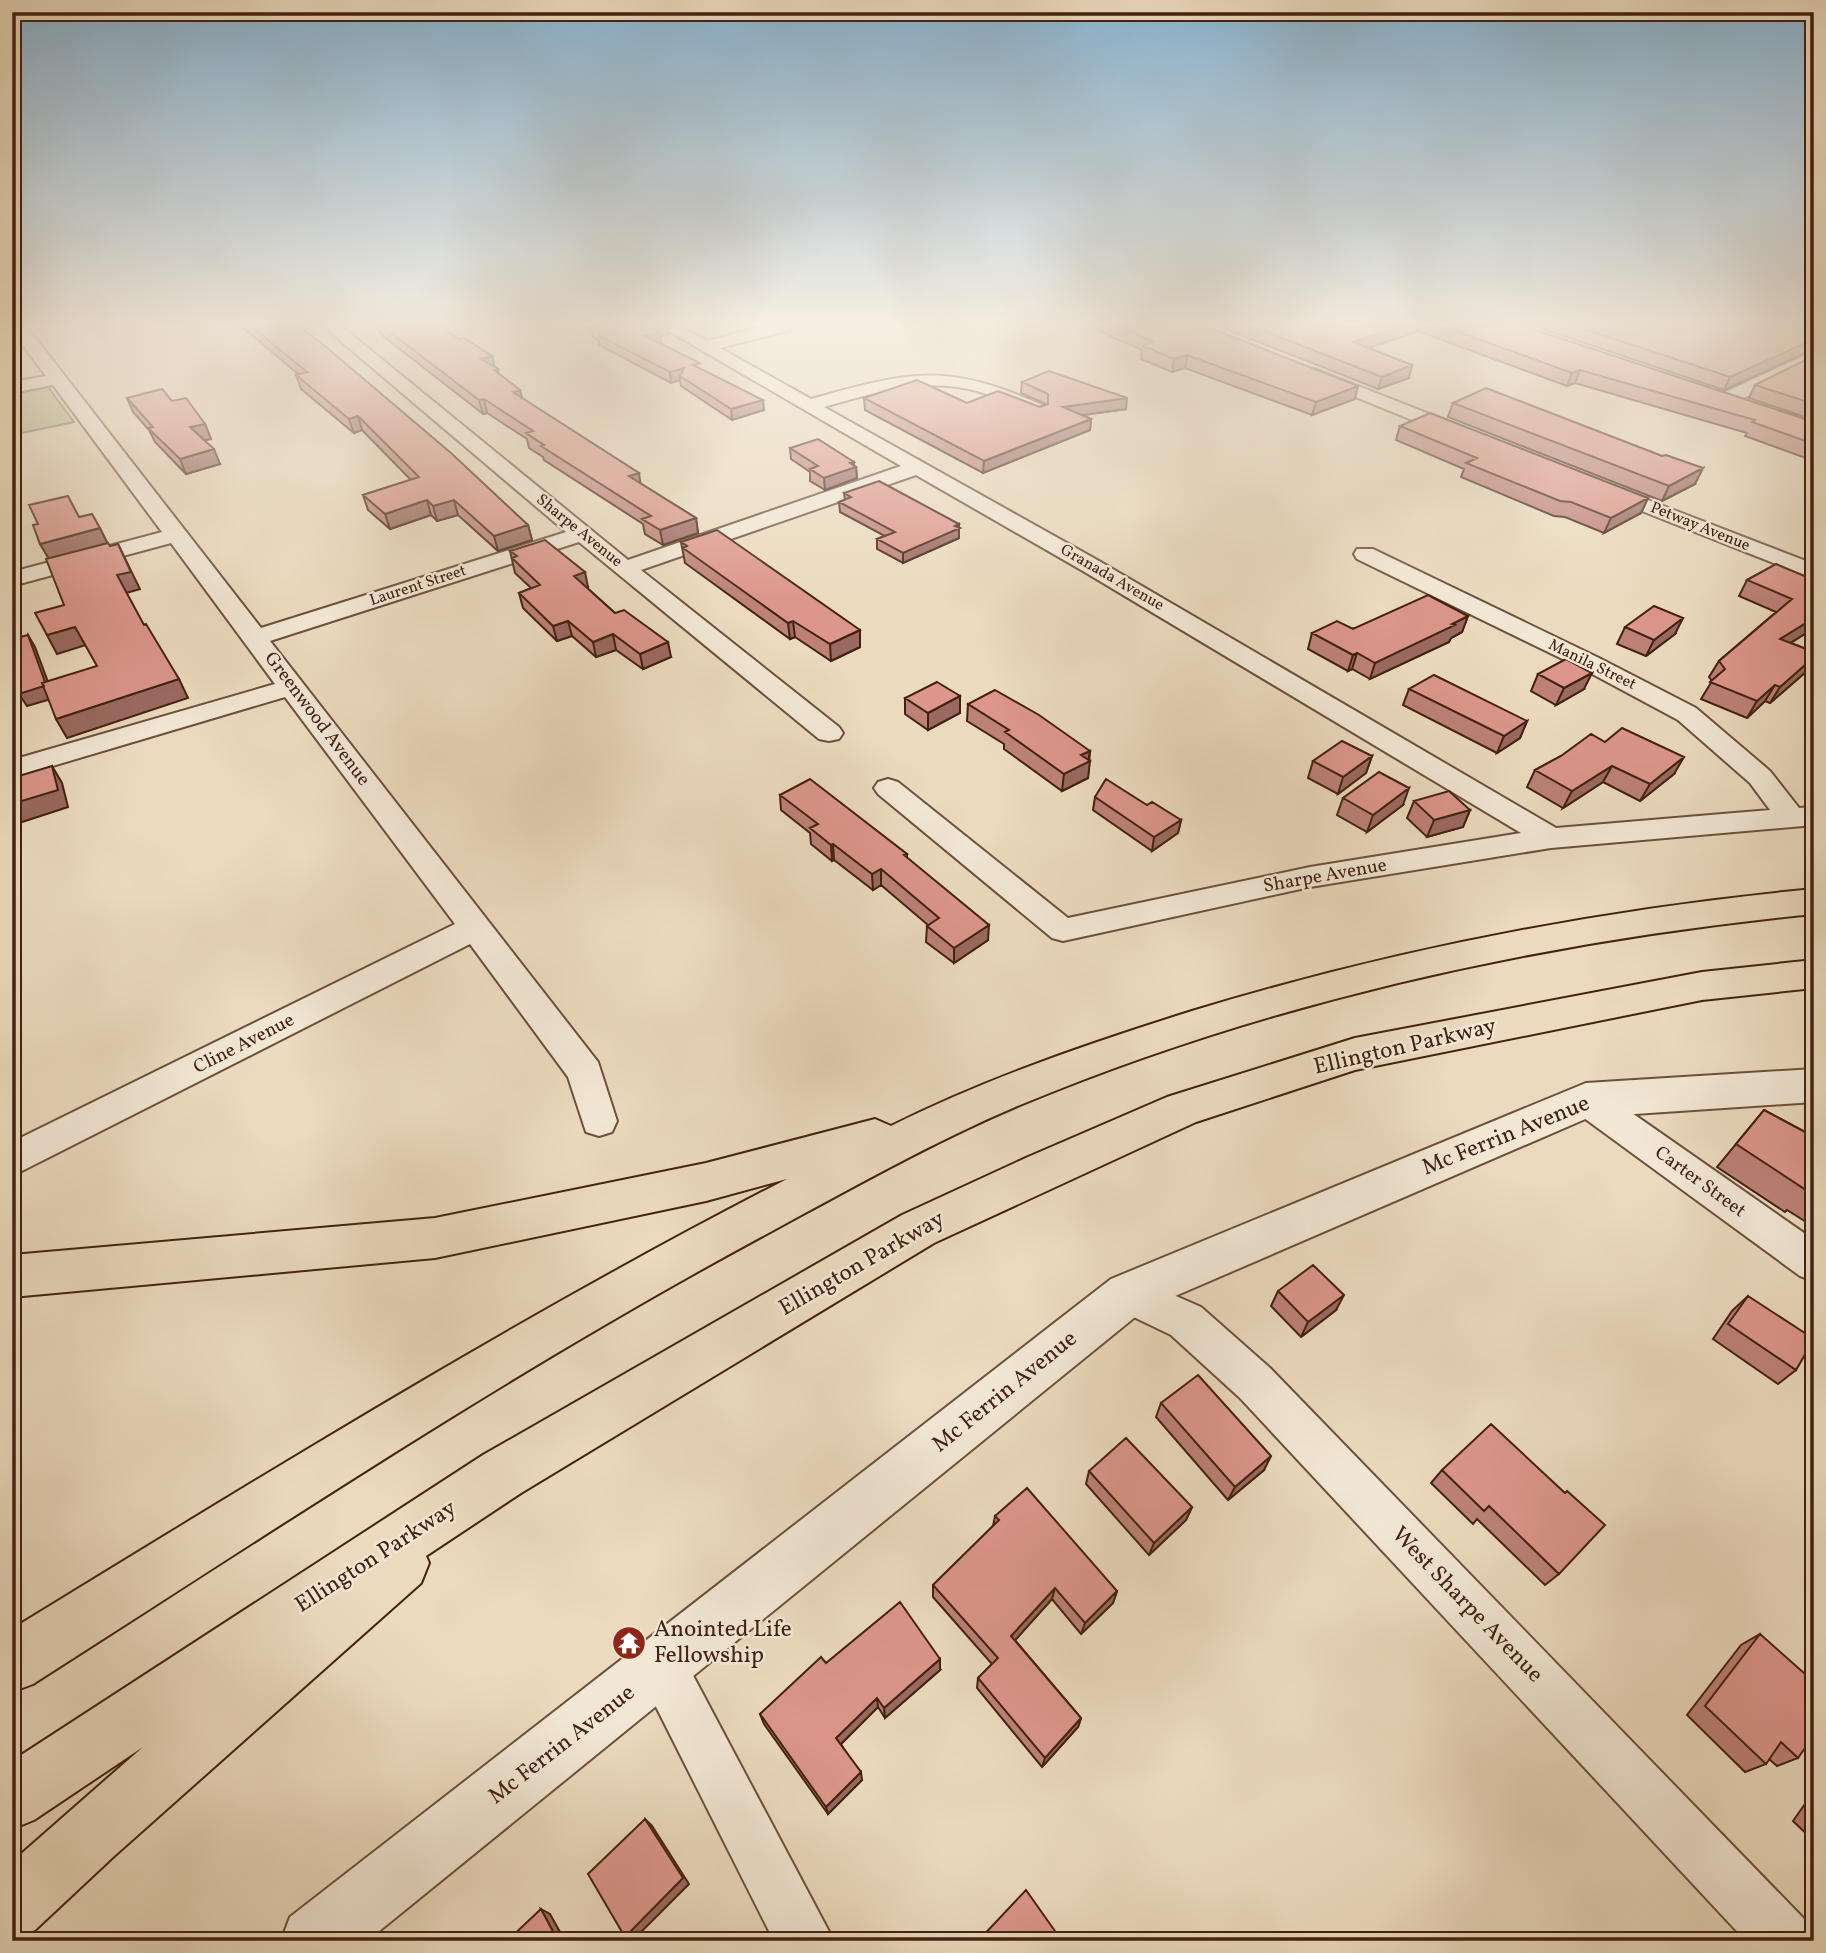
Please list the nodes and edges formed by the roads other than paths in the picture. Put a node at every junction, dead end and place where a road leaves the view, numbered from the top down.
1 (86, 417) edge
2 (441, 417) edge
3 (831, 417) edge
4 (1422, 417) edge
5 (1487, 443) edge
6 (919, 467) junction
7 (1588, 483) edge
8 (582, 534) junction
9 (176, 535) junction
10 (1364, 554) dead end
11 (626, 568) junction
12 (1814, 572) edge
13 (12, 579) edge
14 (255, 638) junction
15 (292, 687) junction
16 (830, 733) dead end
17 (12, 769) edge
18 (888, 788) dead end
19 (1802, 816) edge
20 (1551, 838) junction
21 (1814, 901) edge
22 (475, 928) junction
23 (1814, 974) edge
24 (1814, 1085) edge
25 (1586, 1100) junction
26 (948, 1118) junction
27 (599, 1121) dead end
28 (12, 1160) edge
29 (1814, 1264) edge
30 (12, 1276) edge
31 (1128, 1294) junction
32 (502, 1474) junction
33 (12, 1663) edge
34 (661, 1667) junction
35 (12, 1798) edge
36 (12, 1907) edge
37 (314, 1941) edge
38 (804, 1941) edge
39 (1786, 1941) edge

1 - 9 street, Greenwood Avenue
2 - 8 street, Sharpe Avenue
3 - 6 street, Granada Avenue
4 - 5 street
6 - 11 street
6 - 20 street, Granada Avenue
7 - 12 street, Petway Avenue
8 - 11 street, Sharpe Avenue
8 - 14 street, Laurent Street
9 - 13 street
9 - 14 street, Greenwood Avenue
10 - 19 street, Manila Street
11 - 16 street, Sharpe Avenue
14 - 15 street, Greenwood Avenue
15 - 17 street
15 - 22 street, Greenwood Avenue
18 - 20 street, Sharpe Avenue
19 - 20 street, Sharpe Avenue
21 - 26 highway
22 - 27 street, Greenwood Avenue
22 - 28 street, Cline Avenue
23 - 32 highway, Ellington Parkway
24 - 25 street, Mc Ferrin Avenue
25 - 29 street, Carter Street
25 - 31 street, Mc Ferrin Avenue
26 - 30 highway
26 - 33 highway
31 - 34 street, Mc Ferrin Avenue
31 - 39 street, West Sharpe Avenue
32 - 35 highway, Ellington Parkway
32 - 36 highway
34 - 37 street, Mc Ferrin Avenue
34 - 38 street

